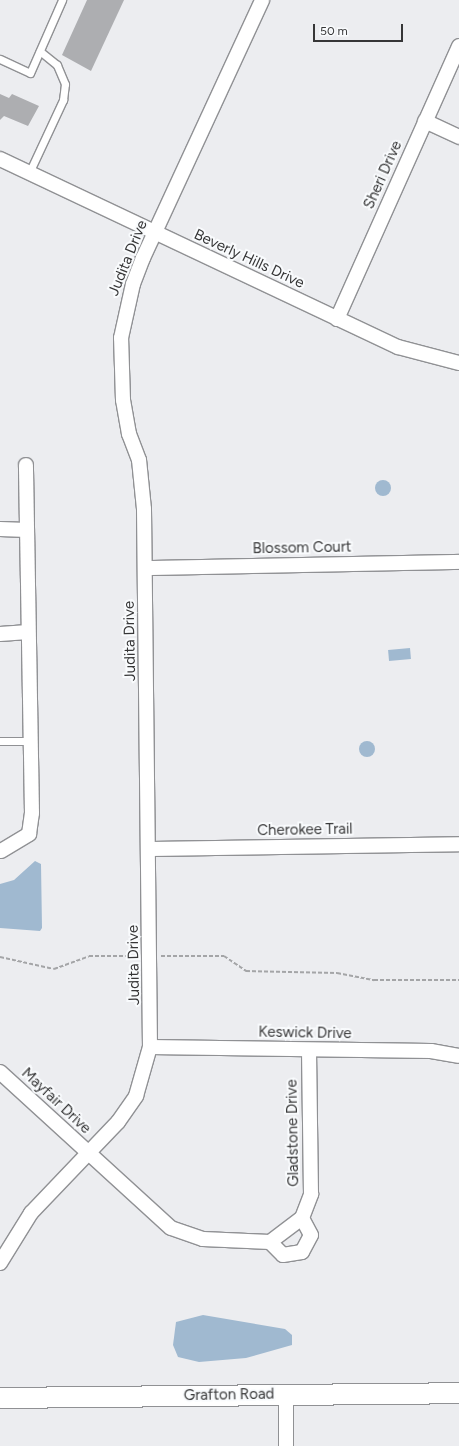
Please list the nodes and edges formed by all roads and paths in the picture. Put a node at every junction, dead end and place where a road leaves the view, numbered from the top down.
1 (62, 0) edge
2 (262, 0) edge
3 (459, 46) edge
4 (40, 51) junction
5 (0, 59) edge
6 (425, 121) junction
7 (459, 137) edge
8 (0, 159) edge
9 (29, 173) junction
10 (155, 233) junction
11 (337, 319) junction
12 (459, 363) edge
13 (26, 465) dead end
14 (0, 529) edge
15 (27, 530) junction
16 (459, 562) edge
17 (146, 568) junction
18 (28, 632) junction
19 (0, 634) edge
20 (0, 741) edge
21 (30, 741) junction
22 (459, 844) edge
23 (151, 849) junction
24 (1, 851) edge
25 (151, 956) junction
26 (0, 957) edge
27 (459, 980) edge
28 (150, 1047) junction
29 (309, 1050) junction
30 (459, 1056) edge
31 (0, 1072) edge
32 (88, 1155) junction
33 (302, 1218) junction
34 (270, 1242) junction
35 (0, 1263) edge
36 (459, 1393) edge
37 (286, 1394) junction
38 (0, 1398) edge
39 (286, 1446) edge

1 - 4 lane
2 - 10 street, Judita Drive
3 - 6 street, Sheri Drive
4 - 5 lane
4 - 9 lane
6 - 7 street
6 - 11 street, Sheri Drive
8 - 9 street, Beverly Hills Drive
9 - 10 street, Beverly Hills Drive
10 - 11 street, Beverly Hills Drive
10 - 17 street, Judita Drive
11 - 12 street, Beverly Hills Drive
13 - 15 street
14 - 15 street
15 - 18 street
16 - 17 street, Blossom Court
17 - 23 street, Judita Drive
18 - 19 street
18 - 21 street
20 - 21 lane
21 - 24 street
22 - 23 street, Cherokee Trail
23 - 25 street, Judita Drive
25 - 26 path
25 - 27 path
25 - 28 street, Judita Drive
28 - 29 street, Keswick Drive
28 - 32 street, Judita Drive
29 - 30 street, Keswick Drive
29 - 33 street, Gladstone Drive
31 - 32 street, Mayfair Drive
32 - 34 street, Mayfair Drive
32 - 35 street, Judita Drive
33 - 34 street
33 - 34 street
36 - 37 street, Grafton Road
37 - 38 street, Grafton Road
37 - 39 street

